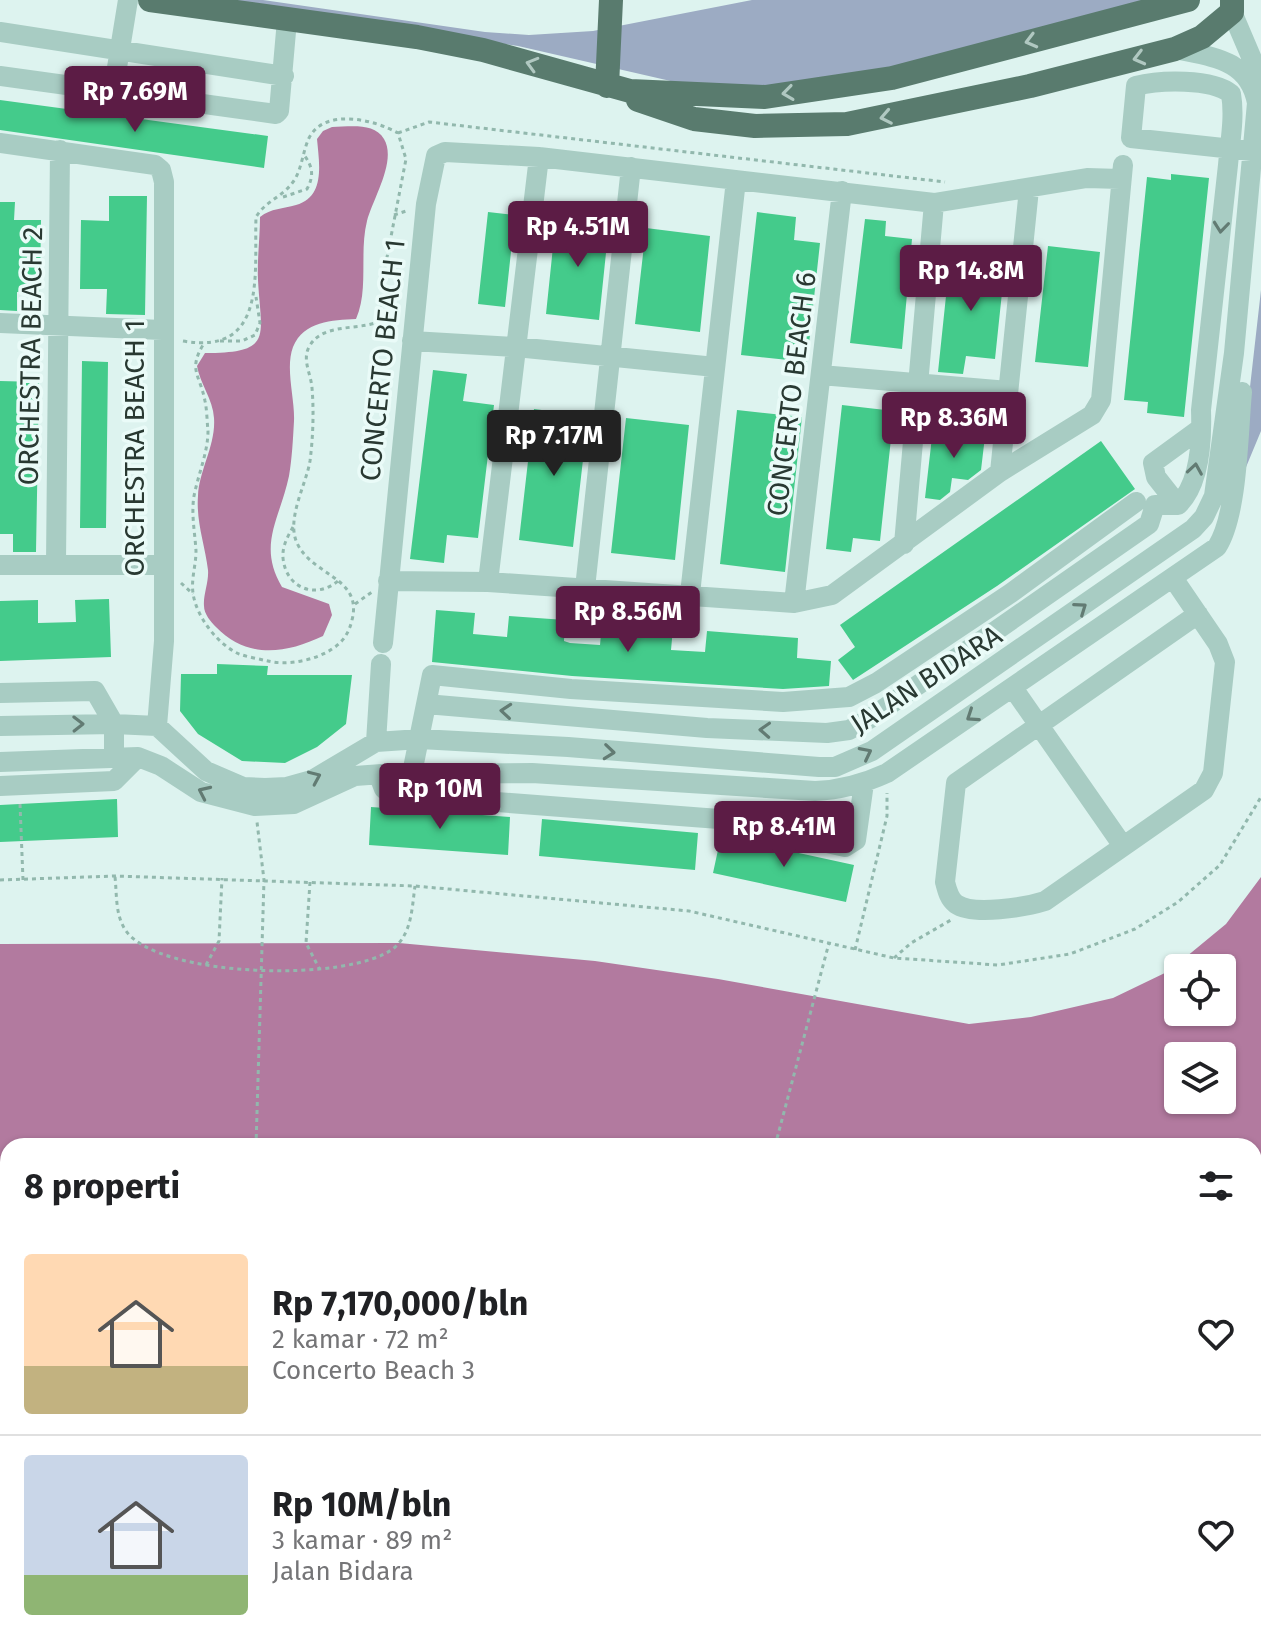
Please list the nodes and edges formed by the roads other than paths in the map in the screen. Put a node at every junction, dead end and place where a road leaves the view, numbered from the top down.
1 (128, 0) edge
2 (150, 0) edge
3 (611, 0) edge
4 (1188, 0) edge
5 (1232, 6) edge
6 (287, 20) junction
7 (0, 32) edge
8 (1175, 49) junction
9 (118, 50) junction
10 (1255, 74) edge
11 (0, 76) edge
12 (284, 76) junction
13 (598, 84) junction
14 (113, 92) junction
15 (0, 143) edge
16 (1229, 149) junction
17 (60, 150) junction
18 (1257, 152) edge
19 (539, 157) junction
20 (631, 167) junction
21 (736, 180) junction
22 (1029, 189) junction
23 (842, 191) junction
24 (1261, 199) edge
25 (934, 203) junction
26 (0, 323) edge
27 (58, 323) junction
28 (162, 330) junction
29 (412, 341) junction
30 (516, 347) junction
31 (610, 358) junction
32 (715, 367) junction
33 (821, 375) junction
34 (918, 385) junction
35 (1008, 391) junction
36 (1201, 428) junction
37 (1222, 436) junction
38 (1000, 472) junction
39 (1136, 502) dead end
40 (1178, 505) junction
41 (1149, 524) junction
42 (1193, 529) junction
43 (904, 544) junction
44 (1217, 547) junction
45 (1166, 548) junction
46 (56, 563) junction
47 (0, 565) edge
48 (162, 565) junction
49 (1173, 578) junction
50 (388, 581) junction
51 (488, 582) junction
52 (585, 588) junction
53 (1011, 593) junction
54 (690, 594) junction
55 (794, 603) junction
56 (1024, 610) junction
57 (1198, 614) junction
58 (1041, 636) junction
59 (1013, 688) junction
60 (571, 689) junction
61 (0, 693) edge
62 (711, 699) junction
63 (426, 704) junction
64 (569, 717) junction
65 (114, 724) junction
66 (1039, 725) junction
67 (0, 726) edge
68 (157, 726) junction
69 (707, 728) junction
70 (843, 731) junction
71 (420, 739) junction
72 (376, 742) junction
73 (568, 747) junction
74 (641, 755) junction
75 (138, 757) junction
76 (114, 758) junction
77 (705, 758) junction
78 (6, 762) edge
79 (835, 767) junction
80 (412, 773) junction
81 (532, 773) junction
82 (379, 776) junction
83 (639, 780) junction
84 (864, 783) junction
85 (722, 785) junction
86 (10, 786) edge
87 (839, 790) junction
88 (530, 803) junction
89 (719, 819) junction
90 (1123, 846) junction

1 - 9 street
2 - 6 main road
3 - 13 main road
4 -> 13 main road
5 - 8 main road
5 - 10 street, JALAN BIDARA
6 - 12 street
13 -> 6 main road
7 - 9 street
8 - 10 street
8 -> 13 main road
9 - 12 street
9 - 14 street
10 - 18 street, JALAN BIDARA
11 - 14 street
12 - 14 street
15 - 17 street
16 - 16 street
16 - 18 street
16 -> 36 street
17 - 27 street, ORCHESTRA BEACH 2
17 - 28 street, ORCHESTRA BEACH 1
18 - 37 street, JALAN BIDARA
19 - 20 street
19 - 29 street, CONCERTO BEACH 1
19 - 30 street
20 - 21 street
20 - 31 street
21 - 23 street
21 - 32 street
22 - 25 street
22 - 35 street
22 - 38 street
23 - 25 street
23 - 33 street, CONCERTO BEACH 6
24 - 44 street
25 - 34 street
26 - 27 street
27 - 28 street
27 - 46 street, ORCHESTRA BEACH 2
28 - 48 street, ORCHESTRA BEACH 1
29 - 30 street
29 - 50 street, CONCERTO BEACH 1
30 - 31 street
30 - 51 street
31 - 32 street
31 - 52 street
32 - 54 street
33 - 34 street
33 - 55 street, CONCERTO BEACH 6
34 - 35 street
34 - 43 street
35 - 38 street
36 - 37 street
40 -> 36 street
36 - 40 street
37 - 42 street, JALAN BIDARA
38 - 43 street
39 - 53 street
40 - 41 street
41 - 45 street
41 - 56 street
42 - 44 street
42 - 45 street, JALAN BIDARA
43 - 55 street
44 - 49 street, JALAN BIDARA
58 -> 45 street, JALAN BIDARA
46 - 47 street
46 - 48 street
48 - 68 street, ORCHESTRA BEACH 1
49 - 57 street
49 - 59 street, JALAN BIDARA
50 - 51 street
50 - 72 street, CONCERTO BEACH 1
51 - 52 street
52 - 54 street
53 - 56 street
53 - 62 street
54 - 55 street
56 - 58 street
56 - 70 street
57 - 66 street
57 - 90 street
79 -> 58 street, JALAN BIDARA
59 - 66 street
59 -> 84 street, JALAN BIDARA
60 - 62 street
60 - 63 street
60 - 64 street
61 - 65 street
62 - 69 street
64 -> 63 street
63 - 71 street
64 - 69 street
64 - 73 street
67 -> 65 street
65 - 68 street
65 - 76 street
66 - 90 street
66 - 90 street
68 -> 72 street, JALAN BIDARA
70 -> 69 street
69 - 77 street
70 - 79 street
71 - 72 street, JALAN BIDARA
71 - 73 street, JALAN BIDARA
71 - 80 street
73 -> 74 street, JALAN BIDARA
74 - 77 street, JALAN BIDARA
74 - 83 street
75 - 76 street, JALAN BIDARA
82 -> 75 street, JALAN BIDARA
75 - 86 street
76 - 78 street, JALAN BIDARA
77 - 79 street, JALAN BIDARA
78 - 86 street
79 - 87 street
80 - 81 street, JALAN BIDARA
80 - 82 street, JALAN BIDARA
81 - 83 street, JALAN BIDARA
81 - 88 street
82 - 88 street
83 - 85 street, JALAN BIDARA
84 - 87 street, JALAN BIDARA
84 - 89 street
85 - 87 street, JALAN BIDARA
85 - 89 street
88 - 89 street

